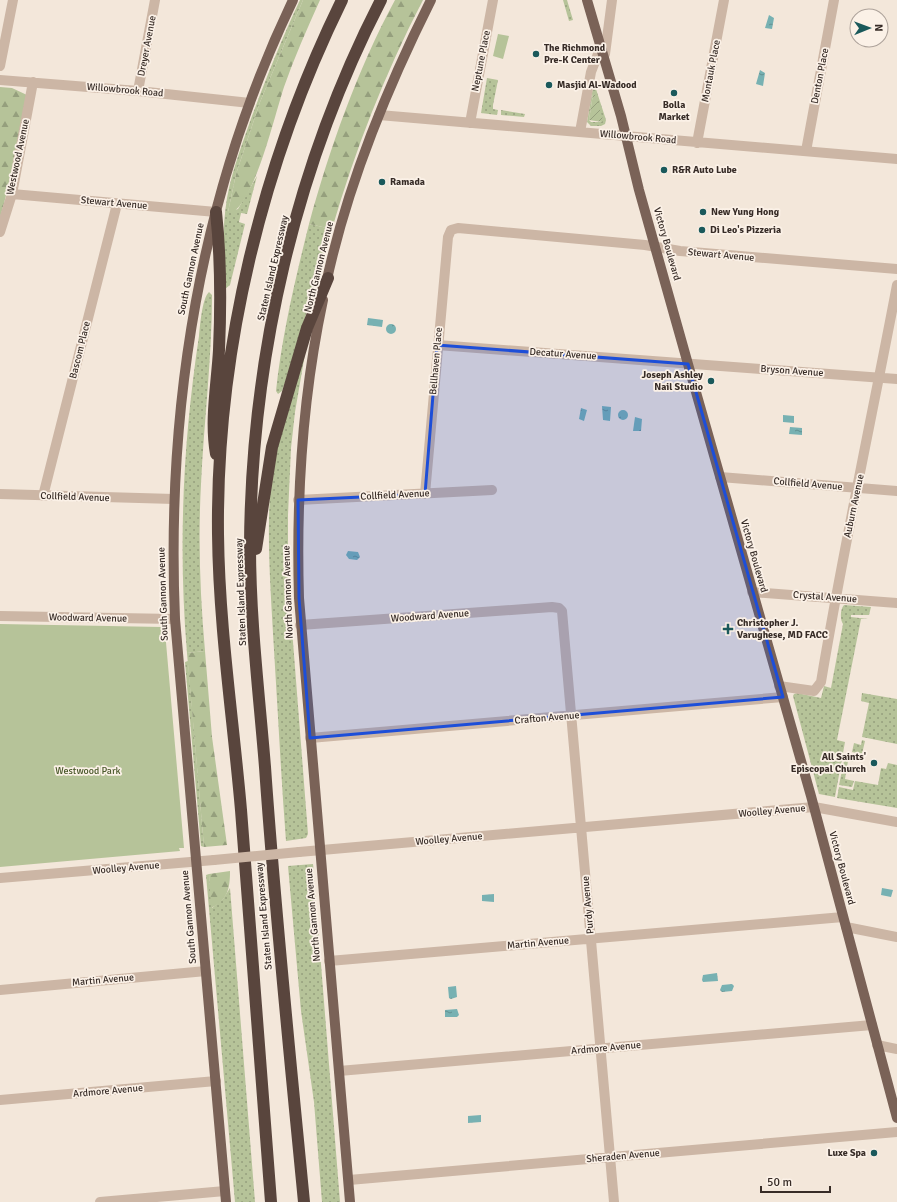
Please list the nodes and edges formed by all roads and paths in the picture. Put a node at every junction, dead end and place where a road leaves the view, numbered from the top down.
1 (13, 0) edge
2 (156, 0) edge
3 (293, 0) edge
4 (342, 0) edge
5 (381, 0) edge
6 (431, 0) edge
7 (493, 0) edge
8 (587, 0) edge
9 (612, 0) edge
10 (724, 0) edge
11 (834, 0) edge
12 (601, 46) junction
13 (604, 58) junction
14 (0, 66) edge
15 (0, 80) edge
16 (33, 82) junction
17 (138, 91) junction
18 (250, 102) junction
19 (379, 114) junction
20 (470, 123) junction
21 (580, 132) junction
22 (626, 136) junction
23 (697, 142) junction
24 (806, 151) junction
25 (897, 159) edge
26 (12, 194) junction
27 (117, 204) junction
28 (216, 212) junction
29 (451, 230) joint
30 (0, 232) edge
31 (655, 247) junction
32 (897, 269) edge
33 (328, 278) junction
34 (897, 285) edge
35 (438, 345) junction
36 (688, 364) junction
37 (880, 378) junction
38 (897, 379) edge
39 (219, 472) junction
40 (720, 477) junction
41 (858, 488) junction
42 (492, 490) dead end
43 (897, 491) edge
44 (0, 494) edge
45 (425, 494) junction
46 (43, 496) junction
47 (174, 499) junction
48 (298, 500) junction
49 (251, 580) junction
50 (752, 592) junction
51 (835, 598) junction
52 (897, 603) edge
53 (560, 608) joint
54 (0, 616) edge
55 (175, 619) junction
56 (300, 625) junction
57 (779, 686) junction
58 (783, 697) junction
59 (572, 716) junction
60 (310, 738) junction
61 (814, 807) junction
62 (897, 822) edge
63 (581, 827) junction
64 (320, 850) junction
65 (196, 862) junction
66 (0, 878) edge
67 (843, 917) junction
68 (846, 927) junction
69 (897, 937) edge
70 (591, 939) junction
71 (329, 961) junction
72 (206, 971) junction
73 (0, 990) edge
74 (872, 1025) junction
75 (877, 1045) junction
76 (600, 1049) junction
77 (897, 1049) edge
78 (339, 1071) junction
79 (216, 1081) junction
80 (0, 1100) edge
81 (897, 1118) edge
82 (897, 1132) edge
83 (609, 1158) junction
84 (348, 1180) junction
85 (225, 1191) junction
86 (100, 1202) edge
87 (226, 1202) edge
88 (272, 1202) edge
89 (304, 1202) edge
90 (350, 1202) edge
91 (614, 1202) edge

1 - 14 street
2 - 17 street, Dreyer Avenue
3 - 18 main road, South Gannon Avenue
4 - 39 highway, Staten Island Expressway
5 - 49 highway, Staten Island Expressway
6 - 19 main road, North Gannon Avenue
7 - 20 street, Neptune Place
8 - 12 main road, Victory Boulevard
9 - 13 street
10 - 23 street, Montauk Place
11 - 24 street, Denton Place
12 - 13 main road, Victory Boulevard
12 - 21 street
13 - 22 main road, Victory Boulevard
15 - 16 street, Willowbrook Road
16 - 17 street, Willowbrook Road
16 - 26 street, Westwood Avenue
17 - 18 street, Willowbrook Road
18 - 28 main road, South Gannon Avenue
19 - 20 street, Willowbrook Road
19 - 33 main road, North Gannon Avenue
20 - 21 street, Willowbrook Road
21 - 22 street, Willowbrook Road
22 - 23 street, Willowbrook Road
22 - 31 main road, Victory Boulevard
23 - 24 street, Willowbrook Road
24 - 25 street, Willowbrook Road
26 - 27 street, Stewart Avenue
26 - 30 street, Westwood Avenue
27 - 28 street, Stewart Avenue
27 - 46 street, Bascom Place
28 - 39 highway
28 - 47 main road, South Gannon Avenue
29 - 31 street, Stewart Avenue
29 - 35 street, Bellhaven Place
31 - 32 street, Stewart Avenue
31 - 36 main road, Victory Boulevard
33 - 48 main road, North Gannon Avenue
33 - 49 highway
34 - 37 street, Auburn Avenue
35 - 36 street, Decatur Avenue
35 - 45 street, Bellhaven Place
36 - 37 street, Bryson Avenue
36 - 40 main road, Victory Boulevard
37 - 38 street, Bryson Avenue
37 - 41 street, Auburn Avenue
39 - 88 highway, Staten Island Expressway
40 - 41 street, Collfield Avenue
40 - 50 main road, Victory Boulevard
41 - 43 street, Collfield Avenue
41 - 51 street, Auburn Avenue
42 - 45 street, Collfield Avenue
44 - 46 street, Collfield Avenue
45 - 48 street, Collfield Avenue
46 - 47 street, Collfield Avenue
47 - 55 main road, South Gannon Avenue
48 - 56 main road, North Gannon Avenue
49 - 89 highway, Staten Island Expressway
50 - 51 street, Crystal Avenue
50 - 57 main road, Victory Boulevard
51 - 52 street, Crystal Avenue
51 - 57 street, Auburn Avenue
53 - 56 street, Woodward Avenue
53 - 59 street, Purdy Avenue
54 - 55 street, Woodward Avenue
55 - 65 main road, South Gannon Avenue
56 - 60 main road, North Gannon Avenue
57 - 58 main road, Victory Boulevard
58 - 59 street, Crafton Avenue
58 - 61 main road, Victory Boulevard
59 - 60 street, Crafton Avenue
59 - 63 street, Purdy Avenue
60 - 64 main road, North Gannon Avenue
61 - 62 street, Woolley Avenue
61 - 63 street, Woolley Avenue
61 - 67 main road, Victory Boulevard
63 - 64 street, Woolley Avenue
63 - 70 street, Purdy Avenue
64 - 65 street, Woolley Avenue, bridge
64 - 71 main road, North Gannon Avenue
65 - 66 street, Woolley Avenue
65 - 72 main road, South Gannon Avenue
67 - 68 main road, Victory Boulevard
67 - 70 street, Martin Avenue
68 - 69 street
68 - 74 main road, Victory Boulevard
70 - 71 street, Martin Avenue
70 - 76 street, Purdy Avenue
71 - 78 main road, North Gannon Avenue
72 - 73 street, Martin Avenue
72 - 79 main road, South Gannon Avenue
74 - 75 main road, Victory Boulevard
74 - 76 street, Ardmore Avenue
75 - 77 street
75 - 81 main road, Victory Boulevard
76 - 78 street, Ardmore Avenue
76 - 83 street, Purdy Avenue
78 - 84 main road, North Gannon Avenue
79 - 80 street, Ardmore Avenue
79 - 85 main road, South Gannon Avenue
82 - 83 street, Sheraden Avenue
83 - 84 street, Sheraden Avenue
83 - 91 street, Purdy Avenue
84 - 90 main road, North Gannon Avenue
85 - 86 street
85 - 87 main road, South Gannon Avenue

